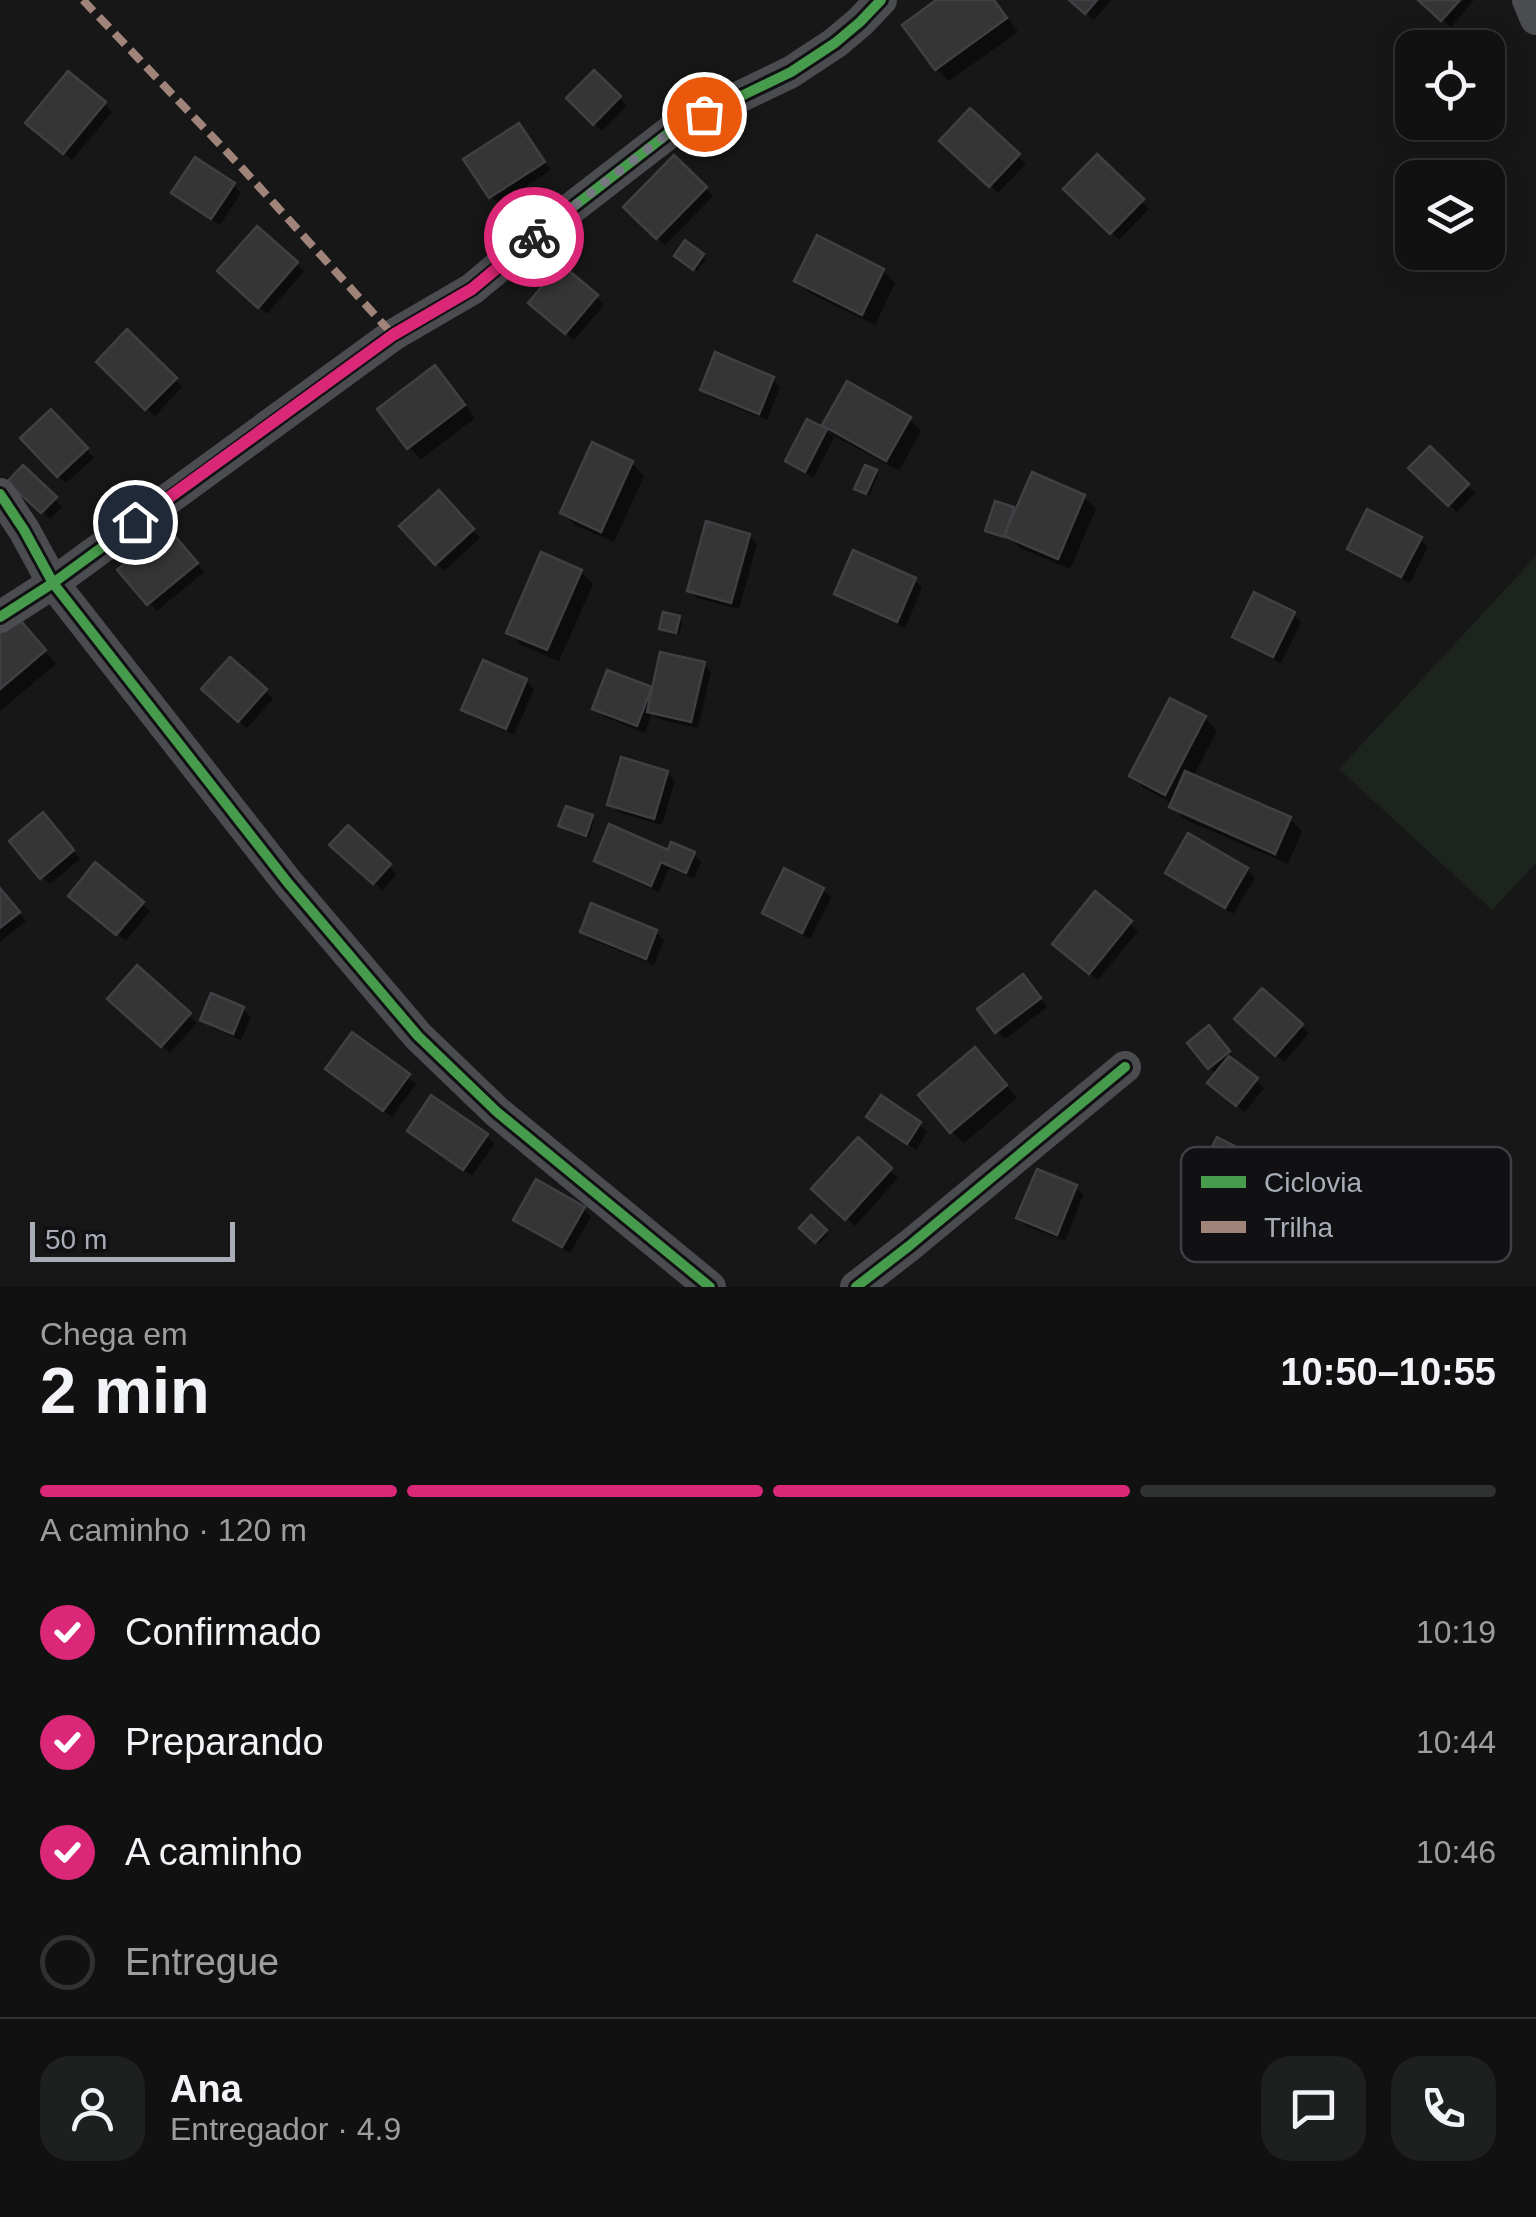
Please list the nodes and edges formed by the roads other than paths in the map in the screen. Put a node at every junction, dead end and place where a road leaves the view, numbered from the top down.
1 (881, 0) edge
2 (1528, 0) edge
3 (1536, 19) edge
4 (0, 494) edge
5 (53, 582) junction
6 (0, 616) edge
7 (1125, 1067) dead end
8 (710, 1287) edge
9 (856, 1287) edge

1 - 5 street
2 - 3 street
4 - 5 street
5 - 6 street
5 - 8 street
7 - 9 street

